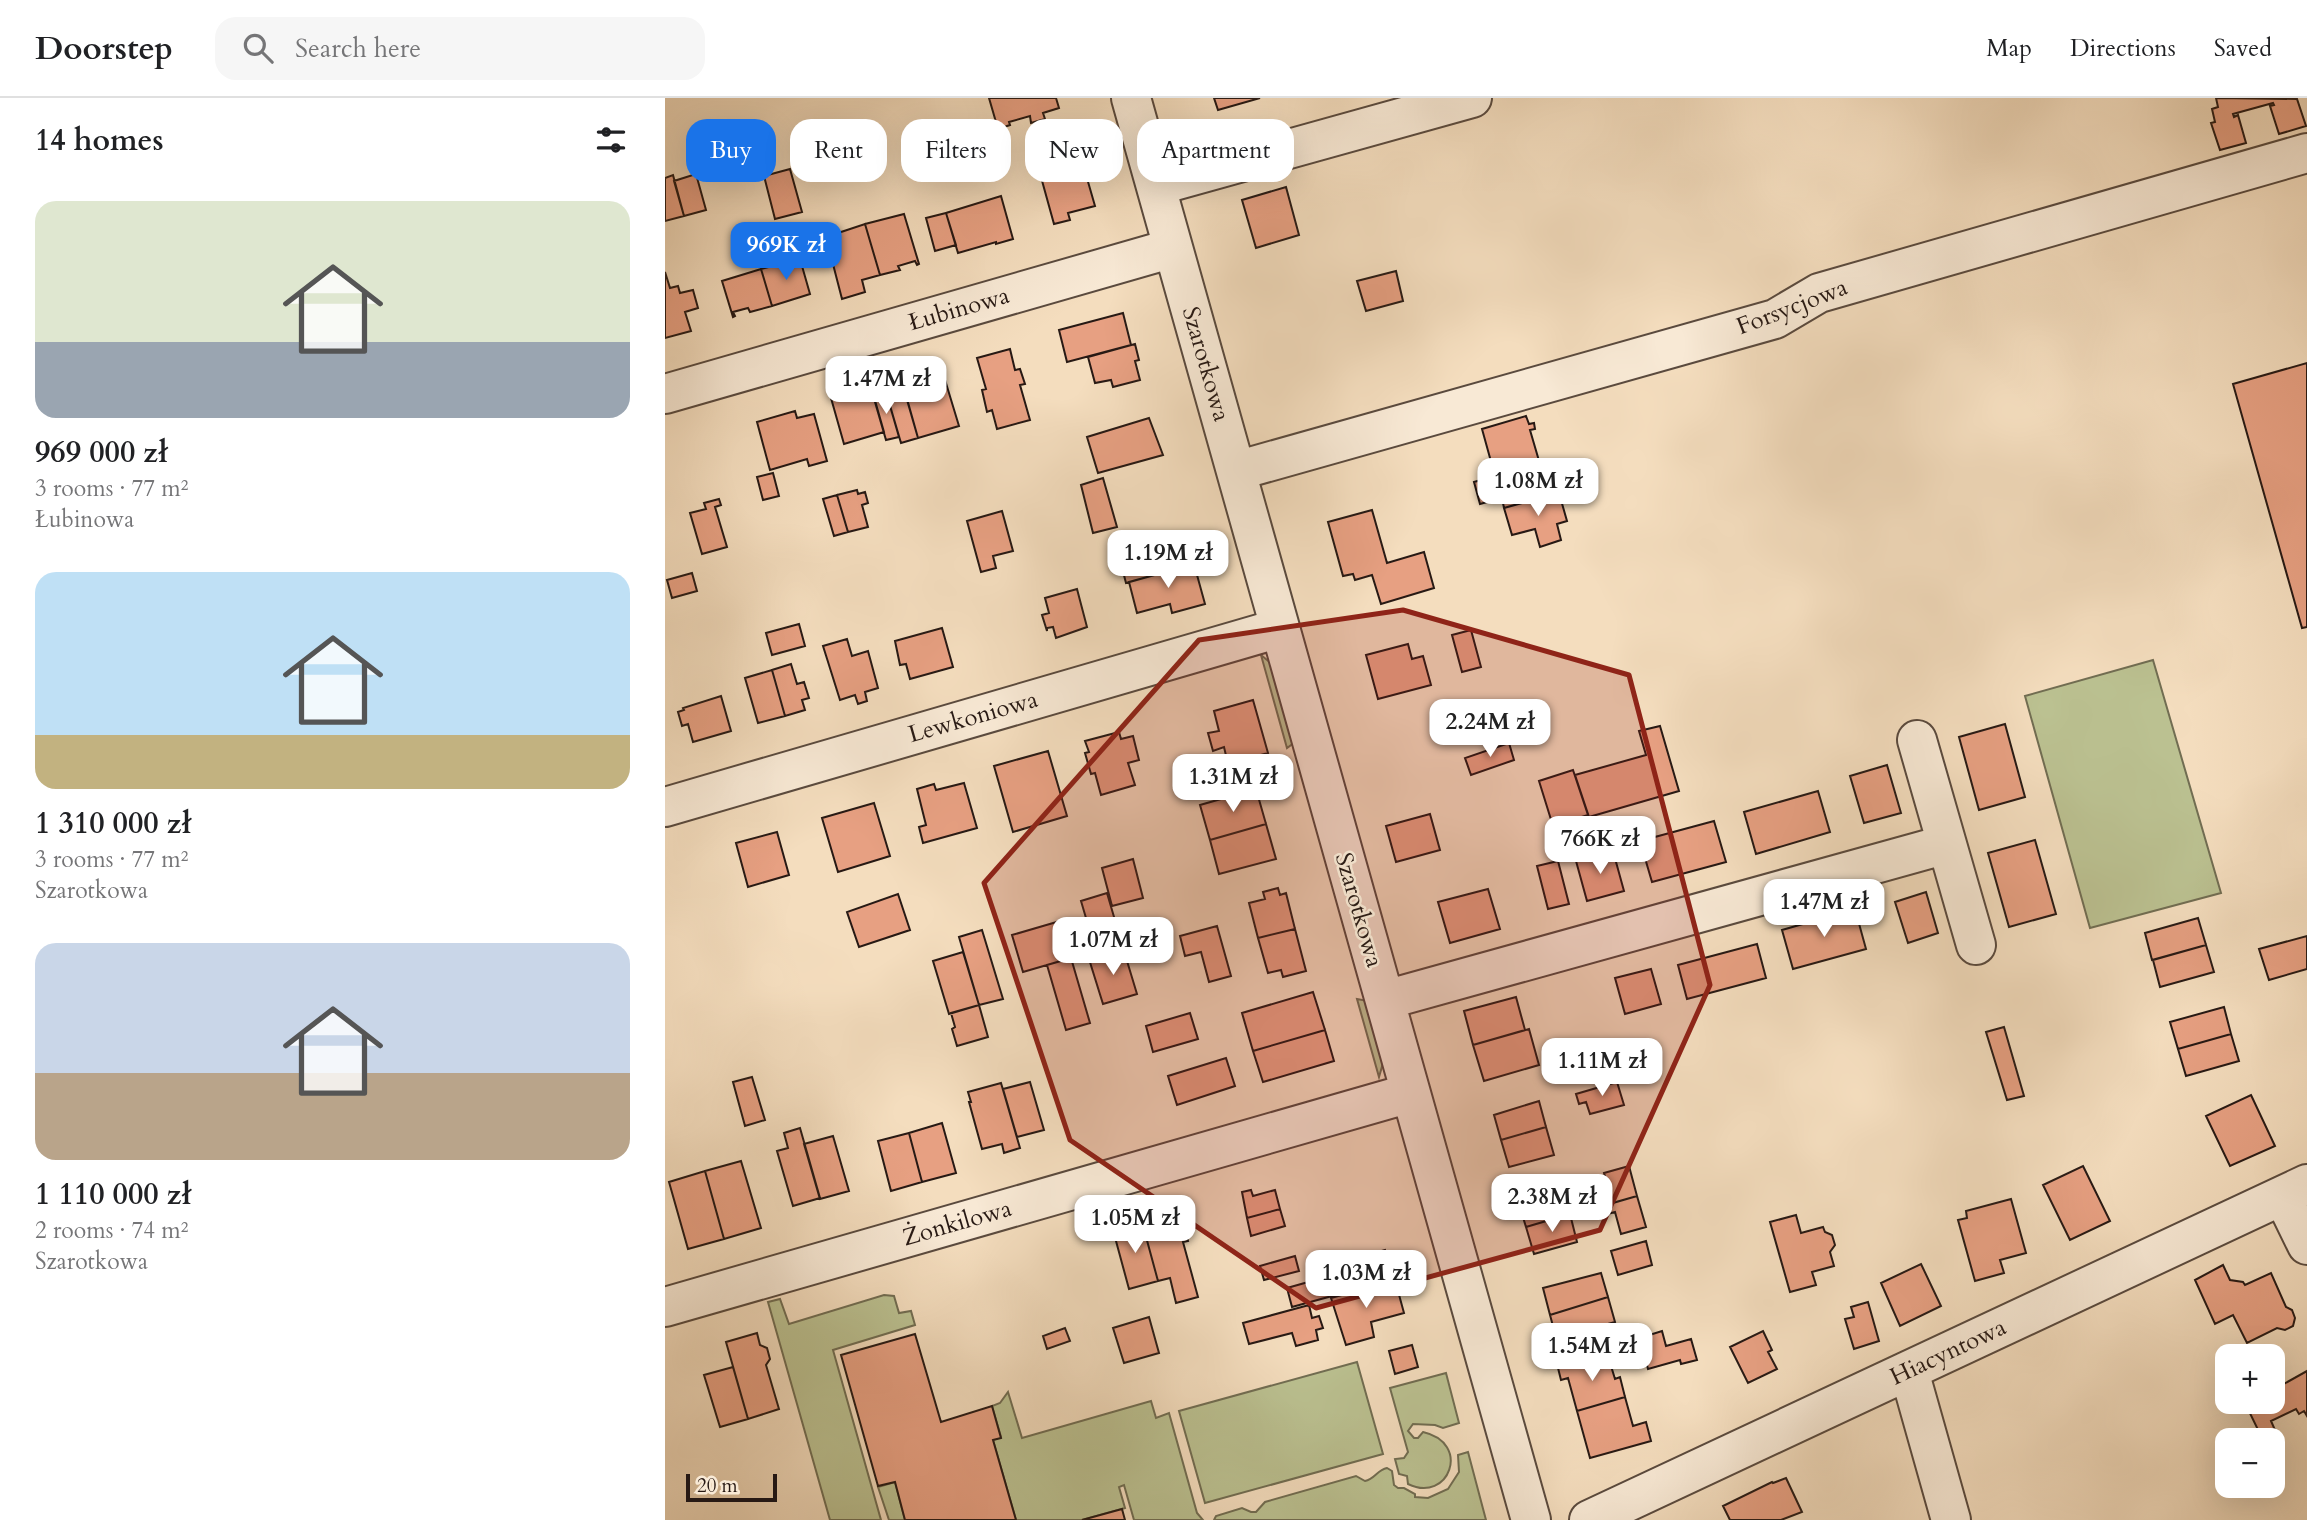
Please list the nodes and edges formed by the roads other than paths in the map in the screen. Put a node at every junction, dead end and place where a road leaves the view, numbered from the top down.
1 (1131, 98) edge
2 (1472, 98) edge
3 (2307, 153) edge
4 (1156, 186) junction
5 (1173, 248) junction
6 (665, 394) edge
7 (1236, 471) junction
8 (1280, 628) junction
9 (1917, 740) dead end
10 (665, 807) edge
11 (1947, 844) junction
12 (1976, 945) dead end
13 (1385, 1000) junction
14 (1410, 1093) junction
15 (2295, 1190) edge
16 (2307, 1245) edge
17 (665, 1307) edge
18 (1909, 1371) junction
19 (1531, 1520) edge
20 (1589, 1520) edge
21 (1951, 1520) edge

1 - 4 street, Szarotkowa
2 - 4 street
3 - 7 street, Forsycjowa
4 - 5 street, Szarotkowa
5 - 6 street, Łubinowa
5 - 7 street, Szarotkowa
7 - 8 street, Szarotkowa
8 - 10 street, Lewkoniowa
8 - 13 street, Szarotkowa
9 - 11 street
11 - 12 street
11 - 13 street
13 - 14 street, Szarotkowa
14 - 17 street, Żonkilowa
14 - 19 street, Szarotkowa
15 - 16 street
15 - 18 street, Hiacyntowa
18 - 20 street, Hiacyntowa
18 - 21 street

